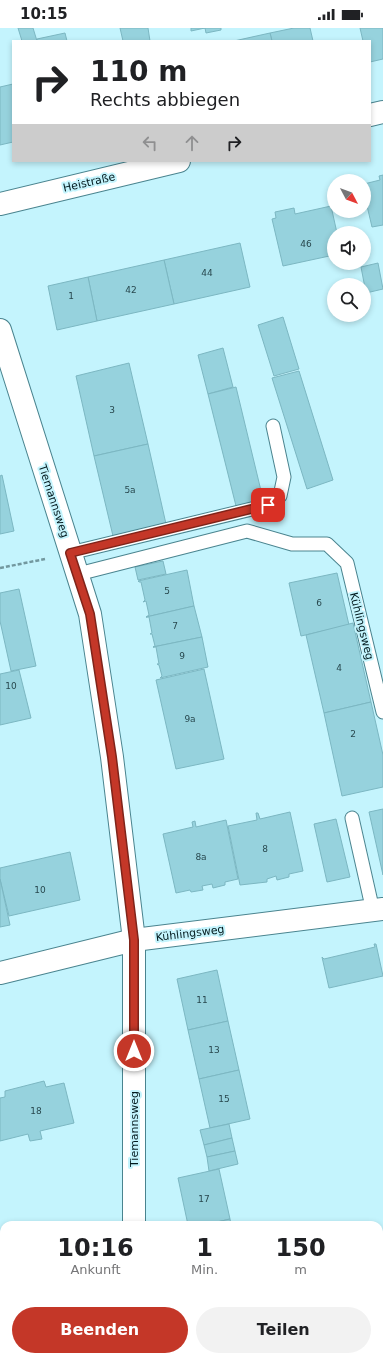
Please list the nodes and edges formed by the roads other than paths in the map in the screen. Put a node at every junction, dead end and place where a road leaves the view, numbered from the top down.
1 (383, 112) edge
2 (371, 116) edge
3 (175, 162) edge
4 (0, 204) edge
5 (0, 330) edge
6 (273, 426) dead end
7 (70, 553) junction
8 (78, 574) junction
9 (383, 712) edge
10 (352, 818) dead end
11 (378, 910) edge
12 (134, 940) junction
13 (0, 973) edge
14 (134, 1221) edge

1 - 2 street
3 - 4 street, Heistraße
5 - 7 street, Tiemannsweg
6 - 7 lane
7 - 8 street, Tiemannsweg
8 - 9 lane, Kühlingsweg
8 - 12 street, Tiemannsweg
10 - 11 lane
11 - 12 street, Kühlingsweg
12 - 13 street, Kühlingsweg
12 - 14 street, Tiemannsweg

